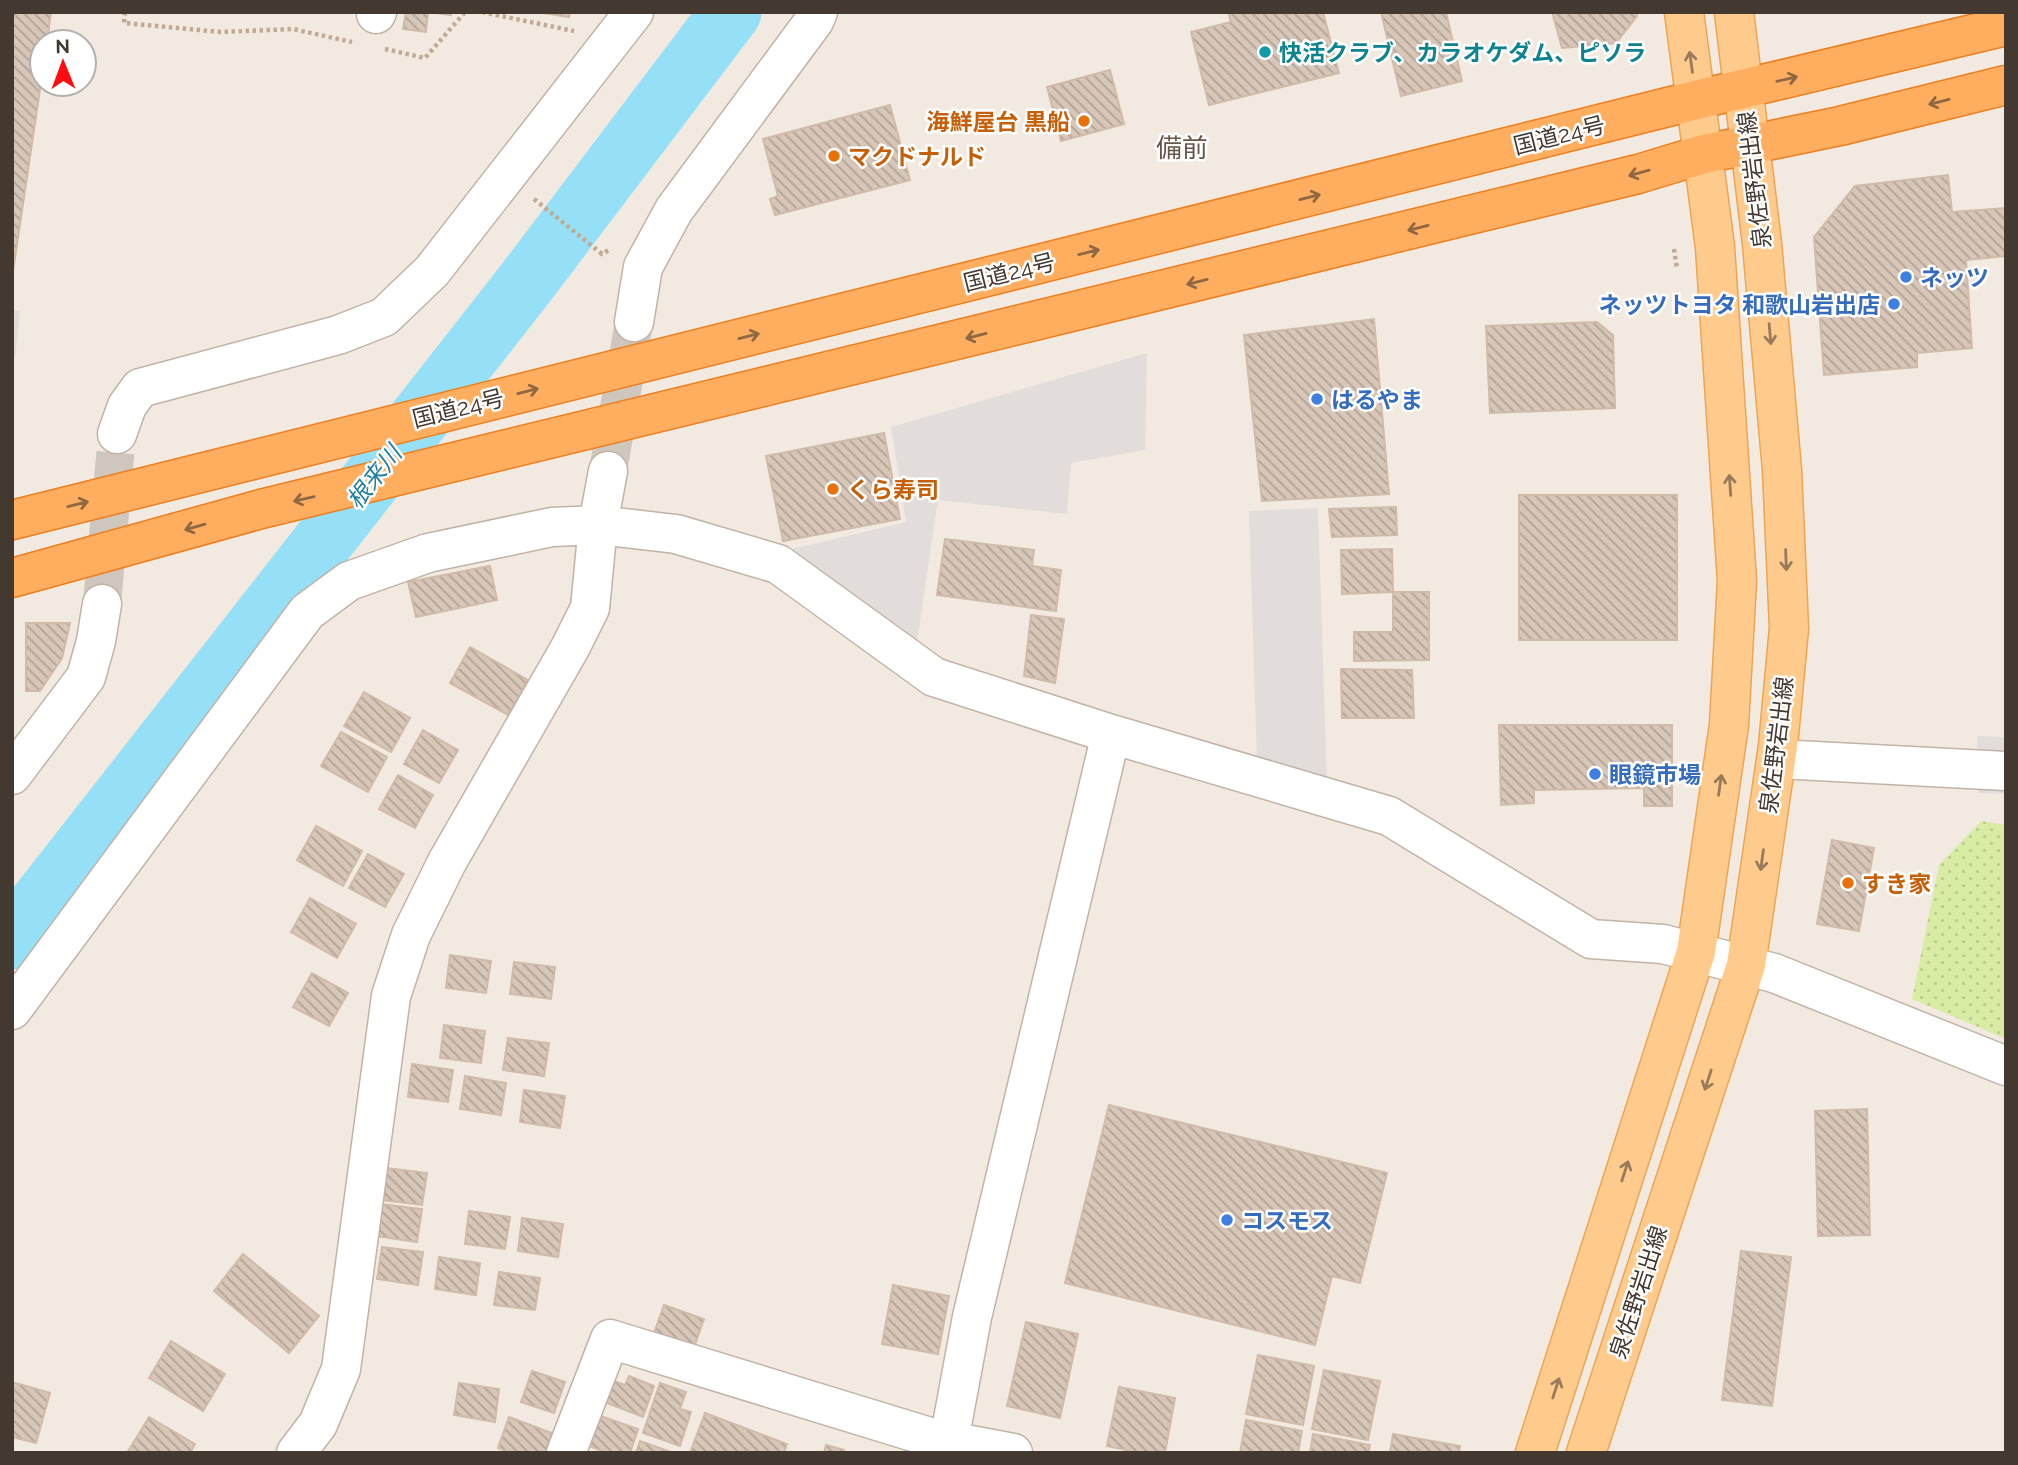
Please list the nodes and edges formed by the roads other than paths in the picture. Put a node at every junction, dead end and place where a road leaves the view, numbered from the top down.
1 (634, 12) edge
2 (818, 12) edge
3 (1684, 12) edge
4 (1734, 12) edge
5 (2006, 26) edge
6 (2006, 85) edge
7 (1743, 89) junction
8 (1696, 100) junction
9 (1751, 144) junction
10 (1704, 154) junction
11 (634, 322) tunnel mouth
12 (117, 434) tunnel mouth
13 (608, 471) tunnel mouth
14 (12, 520) edge
15 (598, 525) junction
16 (12, 578) edge
17 (102, 604) tunnel mouth
18 (1111, 734) junction
19 (1777, 759) junction
20 (2006, 771) edge
21 (12, 775) edge
22 (1696, 952) junction
23 (1746, 965) junction
24 (12, 1010) edge
25 (2006, 1066) edge
26 (938, 1444) edge
27 (296, 1453) edge
28 (566, 1453) edge
29 (1013, 1453) edge
30 (1535, 1453) edge
31 (1586, 1453) edge

1 - 12 street
2 - 11 street
8 -> 3 main road, 泉佐野岩出線
4 - 7 main road, 泉佐野岩出線
7 -> 5 highway, 国道24号
6 -> 9 highway
7 - 8 highway, 国道24号
7 - 9 main road, 泉佐野岩出線
8 - 10 main road, 泉佐野岩出線
14 -> 8 highway, 国道24号
9 - 10 highway
9 -> 19 main road, 泉佐野岩出線
10 -> 16 highway
22 -> 10 main road, 泉佐野岩出線
13 - 15 street
15 - 18 street
15 - 24 street
15 - 27 street
17 - 21 street
18 - 22 street
18 - 26 street
19 - 20 street
19 -> 23 main road, 泉佐野岩出線
22 - 23 street
30 -> 22 main road, 泉佐野岩出線
23 - 25 street
23 -> 31 main road, 泉佐野岩出線
26 - 28 street
26 - 29 street

